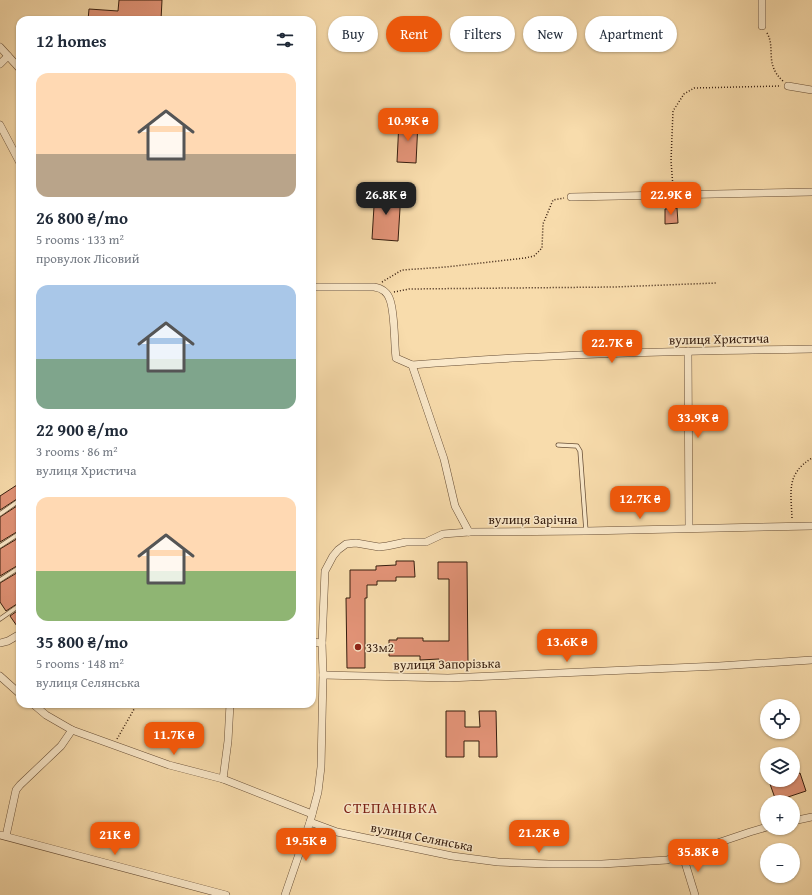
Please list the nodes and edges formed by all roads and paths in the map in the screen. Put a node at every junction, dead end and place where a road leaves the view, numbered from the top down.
1 (762, 0) edge
2 (762, 26) joint
3 (0, 47) edge
4 (8, 56) junction
5 (0, 64) edge
6 (16, 65) edge
7 (788, 86) junction
8 (812, 90) edge
9 (0, 125) edge
10 (16, 155) edge
11 (812, 192) edge
12 (674, 195) junction
13 (571, 197) joint
14 (716, 283) dead end
15 (316, 287) edge
16 (374, 287) junction
17 (386, 293) junction
18 (812, 349) edge
19 (688, 351) junction
20 (412, 365) junction
21 (558, 445) dead end
22 (812, 458) edge
23 (16, 503) edge
24 (0, 514) edge
25 (793, 526) junction
26 (812, 526) edge
27 (689, 528) junction
28 (586, 531) junction
29 (469, 532) junction
30 (16, 536) edge
31 (0, 546) edge
32 (16, 570) edge
33 (0, 580) edge
34 (16, 608) edge
35 (0, 619) edge
36 (16, 636) edge
37 (316, 642) edge
38 (0, 643) edge
39 (322, 643) junction
40 (812, 660) edge
41 (323, 675) junction
42 (0, 676) edge
43 (16, 690) edge
44 (38, 708) edge
45 (135, 708) edge
46 (230, 708) edge
47 (72, 730) junction
48 (114, 744) junction
49 (223, 779) junction
50 (312, 814) junction
51 (812, 817) edge
52 (800, 820) edge
53 (310, 822) junction
54 (760, 829) edge
55 (3, 836) edge
56 (684, 856) junction
57 (226, 895) edge
58 (285, 895) edge
59 (695, 895) edge

1 - 2 street
2 - 7 path
3 - 4 street
4 - 5 street
4 - 6 street
7 - 8 street
7 - 12 path
9 - 10 street
11 - 12 street
12 - 13 street
13 - 16 path
14 - 17 path
15 - 16 street
16 - 17 street
17 - 20 street
18 - 19 street, вулиця Христича
19 - 20 street, вулиця Христича
19 - 27 street
20 - 29 street
21 - 28 lane
22 - 25 path
23 - 24 lane
25 - 26 street, вулиця Зарічна
25 - 27 street, вулиця Зарічна
27 - 28 street, вулиця Зарічна
28 - 29 street, вулиця Зарічна
29 - 39 street, вулиця Зарічна
30 - 31 lane
32 - 33 lane
34 - 35 lane
36 - 38 street
37 - 39 street
39 - 41 street, вулиця Зарічна
40 - 41 street, вулиця Запорізька
41 - 50 street, вулиця Зарічна
42 - 43 street
44 - 47 street
45 - 48 path
46 - 49 street
47 - 48 street
47 - 55 street
48 - 49 street
49 - 50 street
50 - 53 street, вулиця Зарічна
51 - 52 street
53 - 56 street, вулиця Селянська
53 - 58 street, вулиця Зарічна
54 - 56 street, вулиця Селянська
55 - 57 street
56 - 59 street

